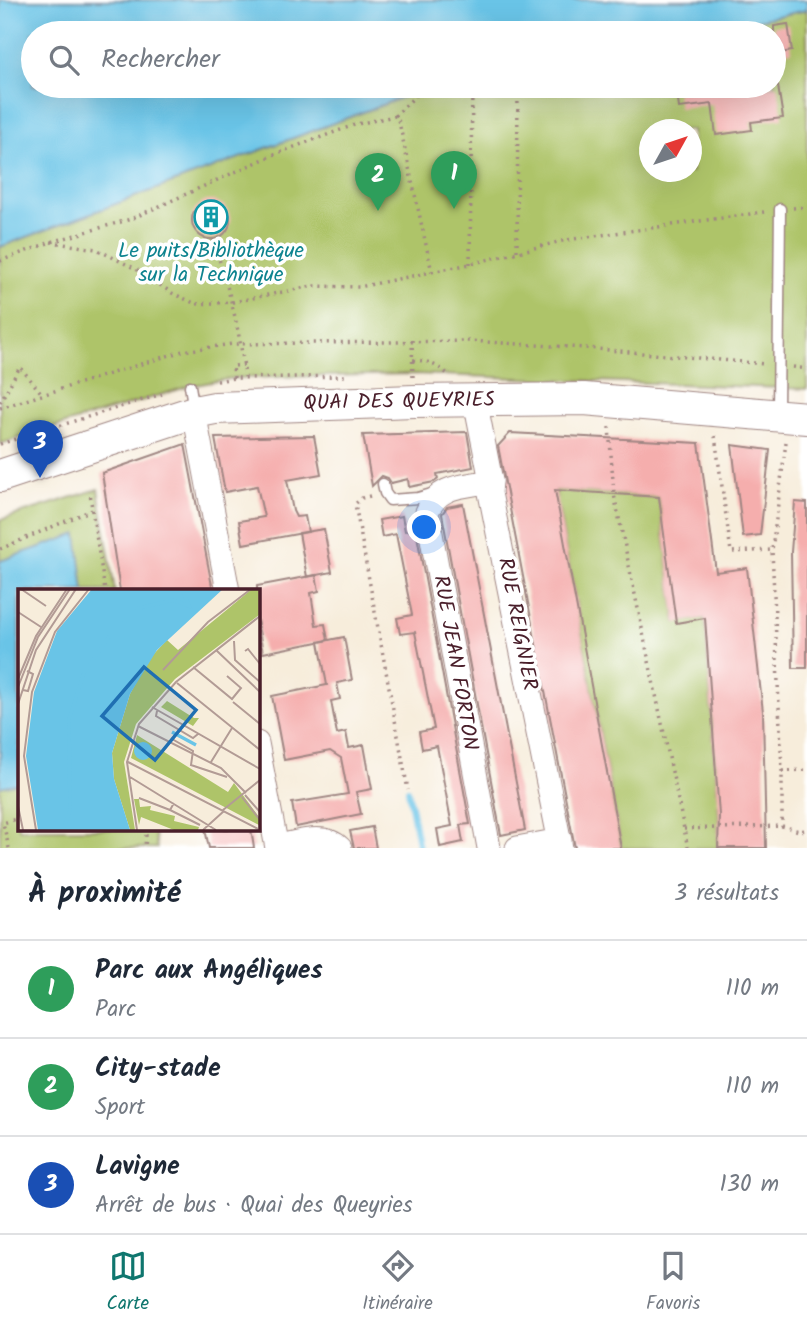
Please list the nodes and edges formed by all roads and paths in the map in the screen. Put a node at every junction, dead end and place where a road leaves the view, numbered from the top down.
1 (413, 98) edge
2 (472, 98) edge
3 (518, 98) edge
4 (395, 116) junction
5 (780, 209) joint
6 (213, 240) dead end
7 (51, 243) junction
8 (517, 251) junction
9 (0, 261) edge
10 (470, 264) junction
11 (432, 272) junction
12 (233, 302) junction
13 (412, 340) junction
14 (242, 344) junction
15 (779, 365) junction
16 (807, 369) edge
17 (413, 374) dead end
18 (245, 377) dead end
19 (43, 394) junction
20 (192, 399) junction
21 (477, 399) junction
22 (607, 401) junction
23 (0, 402) edge
24 (0, 408) edge
25 (711, 409) junction
26 (791, 416) edge
27 (0, 476) edge
28 (491, 481) junction
29 (384, 489) joint
30 (90, 491) dead end
31 (441, 492) junction
32 (92, 510) junction
33 (0, 549) edge
34 (772, 550) junction
35 (105, 589) edge
36 (228, 589) edge
37 (259, 753) edge
38 (807, 770) edge
39 (782, 771) junction
40 (408, 790) dead end
41 (18, 818) edge
42 (782, 826) junction
43 (684, 829) junction
44 (144, 830) edge
45 (807, 830) edge
46 (561, 844) edge
47 (277, 847) edge
48 (9, 848) edge
49 (145, 848) edge
50 (340, 848) edge
51 (489, 848) edge
52 (517, 848) edge
53 (688, 848) edge

1 - 4 path
2 - 10 path
3 - 8 path
4 - 7 path
4 - 11 path
5 - 8 path
5 - 15 lane
6 - 12 path
7 - 9 path
7 - 12 path
8 - 10 path
10 - 11 path
11 - 12 path
12 - 14 path
13 - 14 path
13 - 15 path
13 - 17 path
14 - 18 path
14 - 19 path
15 - 16 path
15 - 26 lane
19 - 23 path
19 - 24 path
20 - 21 main road, QUAI DES QUEYRIES
20 - 27 main road, QUAI DES QUEYRIES
20 - 36 street
21 - 22 main road, QUAI DES QUEYRIES
21 - 28 street, RUE REIGNIER
22 - 25 main road, QUAI DES QUEYRIES
22 - 43 path
25 - 26 main road, QUAI DES QUEYRIES
25 - 34 path
26 - 34 path
28 - 31 street
28 - 46 street, RUE REIGNIER
29 - 31 lane
29 - 40 path
30 - 32 path
31 - 51 street, RUE JEAN FORTON
32 - 33 path
32 - 35 path
34 - 39 path
37 - 47 street
38 - 39 path
39 - 42 path
41 - 48 path
42 - 43 path
42 - 45 path
43 - 53 path
44 - 49 path
46 - 52 street
47 - 50 street

